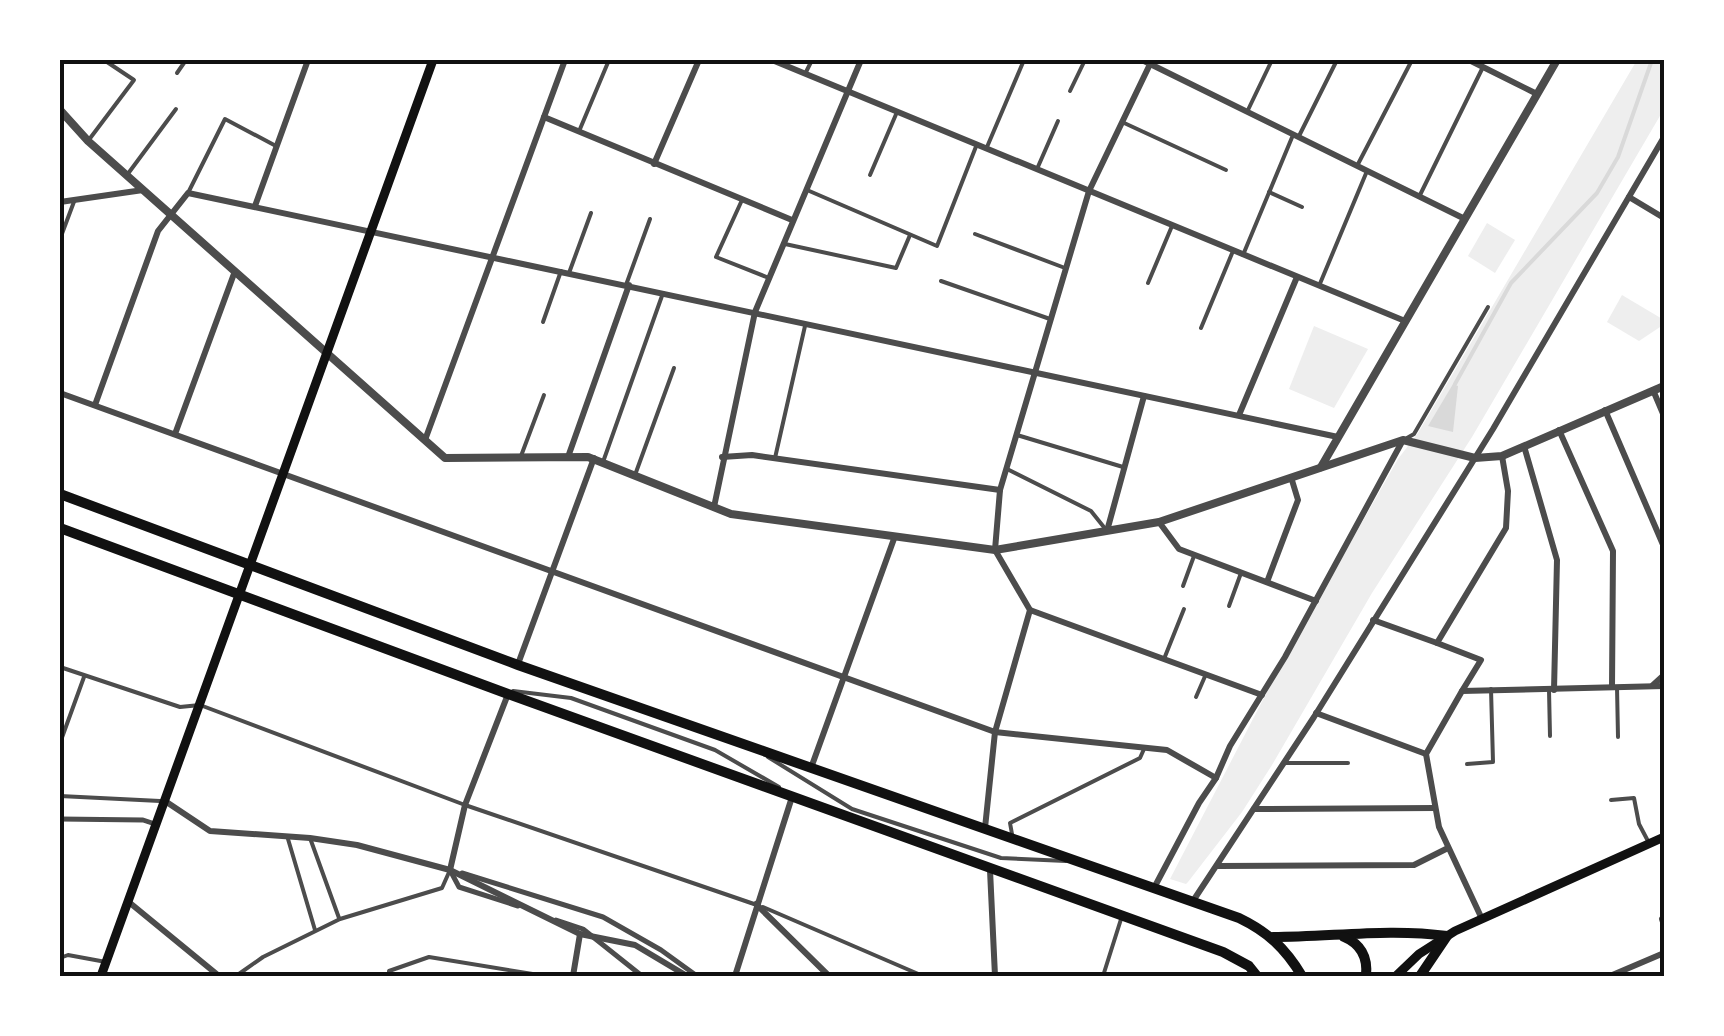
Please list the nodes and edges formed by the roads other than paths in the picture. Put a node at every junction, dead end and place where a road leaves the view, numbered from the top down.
1 (104, 60) edge
2 (186, 60) edge
3 (308, 60) edge
4 (433, 60) edge
5 (565, 60) edge
6 (608, 60) edge
7 (698, 60) edge
8 (772, 60) edge
9 (812, 60) edge
10 (862, 60) edge
11 (1024, 60) edge
12 (1085, 60) edge
13 (1142, 60) edge
14 (1272, 60) edge
15 (1337, 60) edge
16 (1412, 60) edge
17 (1469, 60) edge
18 (1557, 60) edge
19 (1151, 62) edge
20 (1484, 68) junction
21 (178, 73) dead end
22 (805, 74) junction
23 (1070, 90) dead end
24 (846, 91) junction
25 (1537, 94) junction
26 (176, 109) dead end
27 (60, 110) edge
28 (897, 112) junction
29 (1247, 112) junction
30 (544, 117) junction
31 (1058, 121) dead end
32 (1122, 122) junction
33 (578, 132) junction
34 (1296, 136) junction
35 (1664, 137) edge
36 (88, 141) junction
37 (977, 144) junction
38 (276, 146) junction
39 (986, 148) junction
40 (654, 164) junction
41 (1357, 166) junction
42 (1037, 169) junction
43 (1226, 170) dead end
44 (1367, 171) junction
45 (128, 175) junction
46 (870, 175) dead end
47 (144, 190) junction
48 (805, 190) junction
49 (1089, 191) junction
50 (188, 192) junction
51 (1269, 192) junction
52 (1419, 197) junction
53 (1629, 197) junction
54 (75, 200) junction
55 (742, 200) junction
56 (60, 202) edge
57 (256, 206) junction
58 (1302, 206) dead end
59 (591, 213) dead end
60 (171, 214) junction
61 (1664, 218) edge
62 (650, 219) dead end
63 (1465, 219) junction
64 (792, 220) junction
65 (1172, 226) junction
66 (371, 230) junction
67 (976, 234) dead end
68 (910, 235) junction
69 (60, 239) edge
70 (783, 244) junction
71 (1233, 251) junction
72 (1243, 255) junction
73 (494, 256) junction
74 (1065, 268) junction
75 (234, 272) junction
76 (565, 272) junction
77 (1297, 277) junction
78 (768, 278) junction
79 (941, 281) dead end
80 (1148, 283) dead end
81 (628, 285) junction
82 (1319, 286) junction
83 (663, 293) junction
84 (1488, 307) dead end
85 (755, 312) junction
86 (1050, 319) junction
87 (543, 322) dead end
88 (1405, 322) junction
89 (806, 323) junction
90 (1201, 328) dead end
91 (326, 353) junction
92 (674, 368) dead end
93 (1035, 374) junction
94 (1664, 386) edge
95 (1653, 390) junction
96 (60, 393) edge
97 (544, 395) dead end
98 (1144, 396) junction
99 (95, 405) junction
100 (1605, 410) junction
101 (1239, 415) junction
102 (1664, 416) edge
103 (1559, 430) junction
104 (175, 434) junction
105 (1016, 435) junction
106 (1338, 437) junction
107 (425, 440) junction
108 (1403, 440) junction
109 (1524, 446) junction
110 (1502, 456) junction
111 (568, 457) junction
112 (722, 457) junction
113 (520, 458) junction
114 (775, 458) junction
115 (1475, 458) junction
116 (598, 460) junction
117 (1123, 466) junction
118 (1321, 467) junction
119 (1007, 469) junction
120 (283, 474) junction
121 (635, 474) junction
122 (1291, 477) junction
123 (1000, 490) junction
124 (60, 494) edge
125 (714, 507) junction
126 (1159, 522) junction
127 (60, 528) edge
128 (1107, 531) junction
129 (896, 536) junction
130 (1663, 542) edge
131 (996, 550) junction
132 (1194, 556) junction
133 (250, 565) junction
134 (552, 572) junction
135 (1242, 573) junction
136 (1267, 582) junction
137 (1183, 586) dead end
138 (239, 596) junction
139 (1316, 602) junction
140 (1228, 606) dead end
141 (1184, 608) dead end
142 (1030, 610) junction
143 (1373, 620) junction
144 (1436, 643) junction
145 (1164, 659) junction
146 (518, 665) junction
147 (60, 667) edge
148 (1206, 674) junction
149 (84, 676) junction
150 (1664, 676) edge
151 (843, 678) junction
152 (1652, 686) junction
153 (1664, 686) edge
154 (493, 688) junction
155 (1614, 688) junction
156 (1491, 690) junction
157 (1552, 690) junction
158 (1462, 691) junction
159 (508, 694) junction
160 (1262, 695) junction
161 (1196, 697) dead end
162 (200, 705) junction
163 (1316, 713) junction
164 (995, 732) junction
165 (1550, 736) dead end
166 (1618, 737) dead end
167 (60, 743) edge
168 (755, 748) junction
169 (1144, 748) junction
170 (1426, 754) junction
171 (1284, 762) junction
172 (1348, 762) dead end
173 (1467, 764) dead end
174 (811, 768) junction
175 (1216, 778) junction
176 (60, 796) edge
177 (796, 798) junction
178 (1611, 800) dead end
179 (164, 802) junction
180 (465, 804) junction
181 (1435, 808) junction
182 (1253, 809) junction
183 (61, 819) edge
184 (156, 824) junction
185 (985, 829) junction
186 (60, 831) edge
187 (287, 836) junction
188 (1664, 837) edge
189 (310, 838) junction
190 (1013, 839) junction
191 (1649, 843) junction
192 (1448, 848) junction
193 (1080, 862) junction
194 (1217, 866) junction
195 (990, 868) junction
196 (450, 870) junction
197 (1154, 888) junction
198 (1193, 901) junction
199 (130, 902) junction
200 (756, 904) junction
201 (1122, 916) junction
202 (340, 919) junction
203 (1482, 920) junction
204 (315, 930) junction
205 (580, 934) junction
206 (1338, 935) junction
207 (1448, 936) junction
208 (1272, 937) junction
209 (1664, 953) edge
210 (60, 958) edge
211 (106, 962) junction
212 (101, 976) edge
213 (218, 976) edge
214 (236, 976) edge
215 (389, 976) edge
216 (546, 976) edge
217 (572, 976) edge
218 (642, 976) edge
219 (687, 976) edge
220 (697, 976) edge
221 (735, 976) edge
222 (829, 976) edge
223 (923, 976) edge
224 (994, 976) edge
225 (1104, 976) edge
226 (1261, 976) edge
227 (1302, 976) edge
228 (1366, 976) edge
229 (1396, 976) edge
230 (1420, 976) edge
231 (1610, 976) edge

1 - 36 lane
2 - 21 lane
3 - 38 street
4 - 66 main road
5 - 30 street
6 - 33 lane
7 - 40 street
8 - 22 street
9 - 22 lane
10 - 24 street
11 - 39 lane
12 - 23 lane
13 - 19 street
14 - 29 lane
15 - 34 lane
16 - 41 lane
17 - 20 street
18 - 25 street
19 - 29 street
19 - 32 street
20 - 25 street
20 - 52 lane
22 - 24 street
24 - 28 street
24 - 48 street
25 - 63 street
26 - 45 lane
27 - 36 street
28 - 37 street
28 - 46 lane
29 - 34 street
30 - 33 street
30 - 73 street
31 - 42 lane
32 - 43 lane
32 - 49 street
33 - 40 street
34 - 41 street
34 - 51 lane
35 - 53 street
36 - 45 street
37 - 39 street
37 - 68 lane
38 - 50 lane
38 - 57 street
39 - 42 street
40 - 55 street
41 - 44 street
42 - 49 street
44 - 52 street
44 - 82 lane
45 - 47 street
47 - 54 street
47 - 60 street
48 - 64 street
48 - 68 lane
49 - 65 street
49 - 74 street
50 - 57 street
50 - 60 street
51 - 58 lane
51 - 72 lane
52 - 63 street
53 - 61 street
53 - 115 street
54 - 56 street
54 - 69 lane
55 - 64 street
55 - 78 lane
57 - 66 street
59 - 76 lane
60 - 75 street
60 - 99 street
62 - 81 lane
63 - 88 street
64 - 70 street
65 - 71 street
65 - 80 lane
66 - 73 street
66 - 91 main road
67 - 74 lane
68 - 70 lane
70 - 78 street
71 - 72 street
71 - 90 lane
72 - 77 street
73 - 76 street
73 - 107 street
74 - 86 street
75 - 91 street
75 - 104 street
76 - 81 street
76 - 87 lane
77 - 82 street
77 - 101 street
78 - 85 street
79 - 86 lane
81 - 83 street
81 - 111 street
82 - 88 street
83 - 85 street
83 - 116 lane
84 - 108 lane
85 - 89 street
85 - 112 street
86 - 93 street
88 - 106 street
89 - 93 street
89 - 114 lane
91 - 107 street
91 - 120 main road
92 - 121 lane
93 - 98 street
93 - 105 street
94 - 95 street
95 - 100 street
95 - 102 street
96 - 99 street
97 - 113 lane
98 - 101 street
98 - 117 street
99 - 104 street
100 - 103 street
100 - 130 street
101 - 106 street
103 - 109 street
103 - 155 street
104 - 120 street
105 - 117 lane
105 - 119 street
106 - 118 street
107 - 113 street
108 - 115 street
108 - 118 street
108 - 139 street
109 - 110 street
109 - 157 street
110 - 115 street
110 - 144 street
111 - 113 street
111 - 116 street
112 - 114 street
112 - 125 street
114 - 123 street
115 - 143 street
116 - 121 street
116 - 134 street
117 - 128 street
118 - 122 street
119 - 123 street
119 - 128 lane
120 - 133 main road
120 - 134 street
121 - 125 street
122 - 126 street
122 - 136 street
123 - 131 street
124 - 133 main road
125 - 129 street
126 - 128 street
126 - 132 street
127 - 138 main road
128 - 131 street
129 - 131 street
129 - 151 street
131 - 142 street
132 - 135 street
132 - 137 lane
133 - 138 main road
133 - 146 main road
134 - 146 street
134 - 151 street
135 - 136 street
135 - 140 lane
136 - 139 street
138 - 154 main road
138 - 162 main road
139 - 160 street
141 - 145 lane
142 - 145 street
142 - 164 street
143 - 144 street
143 - 163 street
144 - 158 street
145 - 148 street
146 - 168 main road
147 - 149 lane
148 - 160 street
148 - 161 lane
149 - 162 lane
149 - 167 lane
150 - 152 street
151 - 164 street
151 - 174 street
152 - 153 street
152 - 155 street
154 - 159 main road
154 - 177 lane
155 - 157 street
155 - 166 lane
156 - 157 street
156 - 158 street
156 - 173 lane
157 - 165 lane
158 - 170 street
159 - 177 main road
159 - 180 street
160 - 175 street
162 - 179 main road
162 - 180 lane
163 - 170 street
163 - 171 street
164 - 169 street
164 - 185 street
168 - 174 main road
168 - 193 lane
169 - 175 street
169 - 190 lane
170 - 181 street
171 - 172 lane
171 - 182 street
174 - 185 main road
175 - 197 street
176 - 179 lane
177 - 195 main road
177 - 200 street
178 - 191 lane
179 - 184 main road
179 - 187 street
180 - 196 street
180 - 200 lane
181 - 182 street
181 - 192 street
182 - 194 street
183 - 184 street
183 - 186 lane
184 - 199 main road
185 - 190 main road
187 - 189 street
187 - 204 lane
188 - 191 main road
189 - 196 street
189 - 202 lane
190 - 193 main road
191 - 203 main road
192 - 194 street
192 - 203 street
193 - 197 main road
194 - 198 street
195 - 201 main road
195 - 224 street
196 - 202 lane
196 - 205 street
196 - 218 street
196 - 220 street
197 - 198 main road
198 - 208 main road
199 - 211 main road
199 - 213 street
200 - 221 street
200 - 222 street
200 - 223 lane
201 - 225 lane
201 - 226 main road
202 - 204 lane
203 - 207 main road
204 - 214 lane
205 - 217 street
205 - 219 street
206 - 207 main road
206 - 208 main road
206 - 228 main road
207 - 229 main road
207 - 230 main road
208 - 227 main road
209 - 231 street
210 - 211 lane
211 - 212 main road
215 - 216 lane

